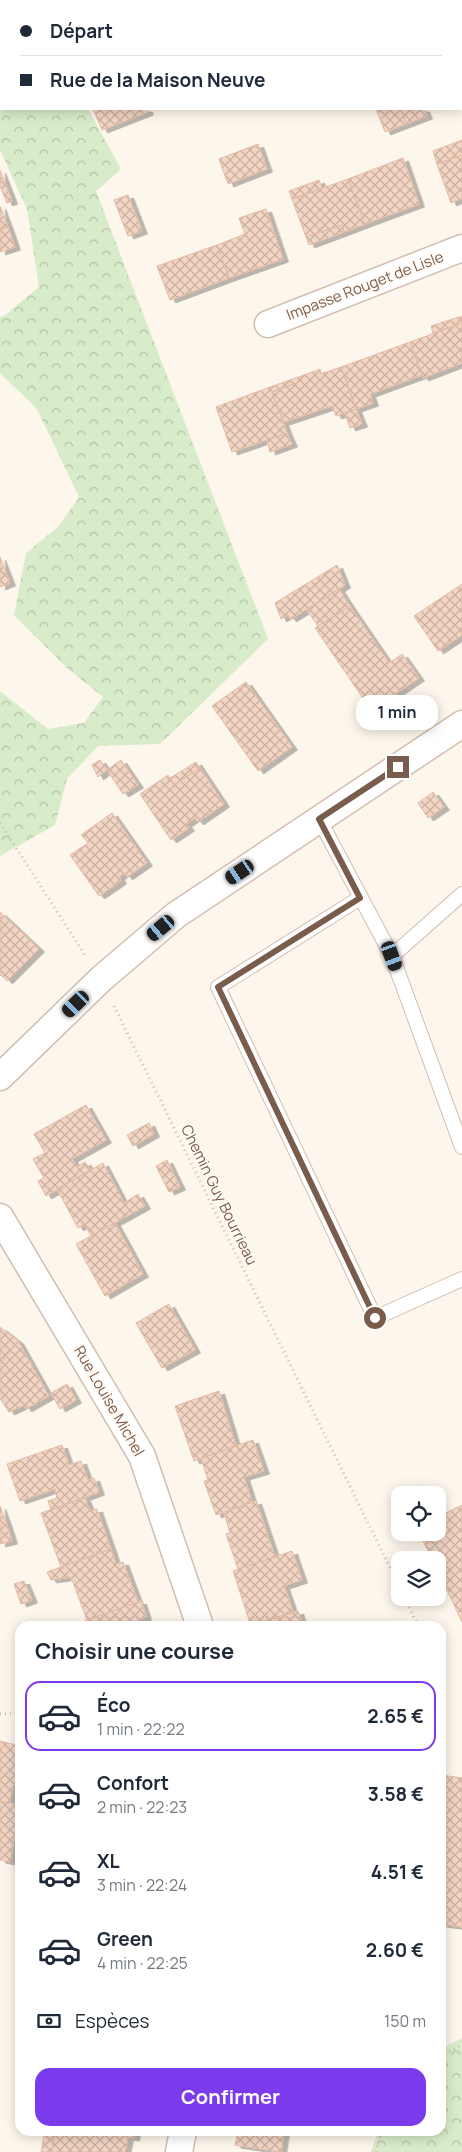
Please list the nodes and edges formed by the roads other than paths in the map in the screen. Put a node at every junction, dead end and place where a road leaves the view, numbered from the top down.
1 (462, 248) edge
2 (268, 324) dead end
3 (462, 724) edge
4 (319, 819) junction
5 (462, 894) edge
6 (360, 898) junction
7 (392, 956) junction
8 (0, 1077) edge
9 (462, 1147) edge
10 (0, 1216) edge
11 (462, 1279) edge
12 (198, 1621) edge
13 (182, 2136) edge
14 (179, 2152) edge

1 - 2 street, Impasse Rouget de Lisle
3 - 4 street
4 - 6 lane
4 - 8 street
5 - 7 lane
6 - 7 lane
6 - 11 lane
7 - 9 lane
10 - 12 street, Rue Louise Michel
13 - 14 street

